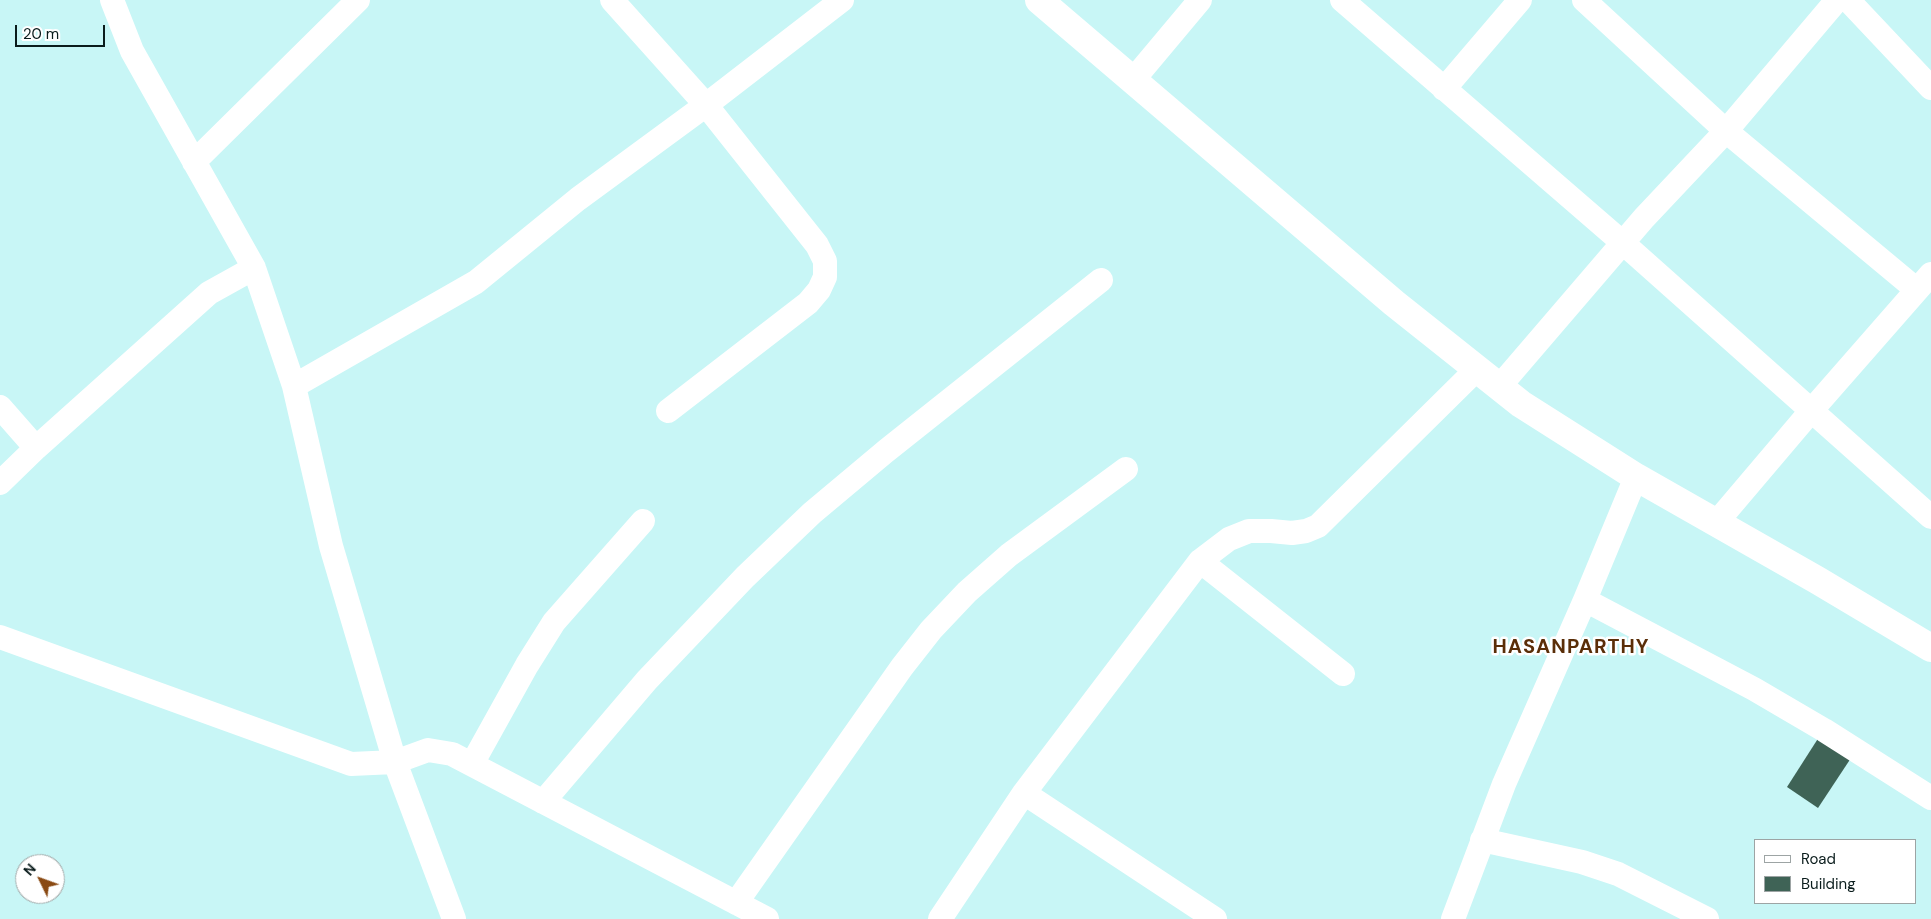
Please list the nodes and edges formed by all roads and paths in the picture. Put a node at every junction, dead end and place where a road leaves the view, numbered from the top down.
1 (112, 0) edge
2 (358, 0) edge
3 (612, 0) edge
4 (842, 0) edge
5 (1039, 0) edge
6 (1200, 0) edge
7 (1342, 0) edge
8 (1520, 0) edge
9 (1584, 0) edge
10 (1837, 0) edge
11 (1848, 0) edge
12 (1133, 80) junction
13 (1931, 88) edge
14 (1444, 89) junction
15 (706, 105) junction
16 (1726, 131) junction
17 (194, 162) junction
18 (1623, 243) junction
19 (254, 268) junction
20 (1101, 280) dead end
21 (1924, 282) edge
22 (1477, 369) junction
23 (294, 386) junction
24 (1499, 386) junction
25 (0, 407) edge
26 (668, 411) dead end
27 (1810, 412) junction
28 (36, 448) junction
29 (1126, 469) dead end
30 (1636, 477) junction
31 (0, 483) edge
32 (1931, 517) edge
33 (643, 522) dead end
34 (1716, 523) junction
35 (1200, 561) junction
36 (1584, 600) junction
37 (0, 637) edge
38 (1931, 648) edge
39 (1343, 674) dead end
40 (395, 762) junction
41 (472, 764) junction
42 (1024, 793) junction
43 (1931, 798) edge
44 (542, 802) junction
45 (1482, 840) junction
46 (736, 903) junction
47 (454, 919) edge
48 (767, 919) edge
49 (940, 919) edge
50 (1214, 919) edge
51 (1453, 919) edge
52 (1707, 919) edge

1 - 17 street
2 - 17 street
3 - 15 street
4 - 15 street
5 - 12 street
6 - 12 street
7 - 14 street
8 - 14 street
9 - 16 street
10 - 16 street
11 - 13 street
12 - 22 street
14 - 18 street
15 - 23 street
15 - 26 street
16 - 18 street
16 - 21 street
17 - 19 street
18 - 24 street
18 - 27 street
19 - 23 street
19 - 28 street
20 - 44 street
21 - 27 street
22 - 24 street
22 - 35 street
23 - 40 street
24 - 30 street
25 - 28 street
27 - 32 street
27 - 34 street
28 - 31 street
29 - 46 street
30 - 34 street
30 - 36 street
33 - 41 street
34 - 38 street
35 - 39 street
35 - 42 street
36 - 43 street
36 - 45 street
37 - 40 street
40 - 41 street
40 - 47 street
41 - 44 street
42 - 49 street
42 - 50 street
44 - 46 street
45 - 51 street
45 - 52 street
46 - 48 street

